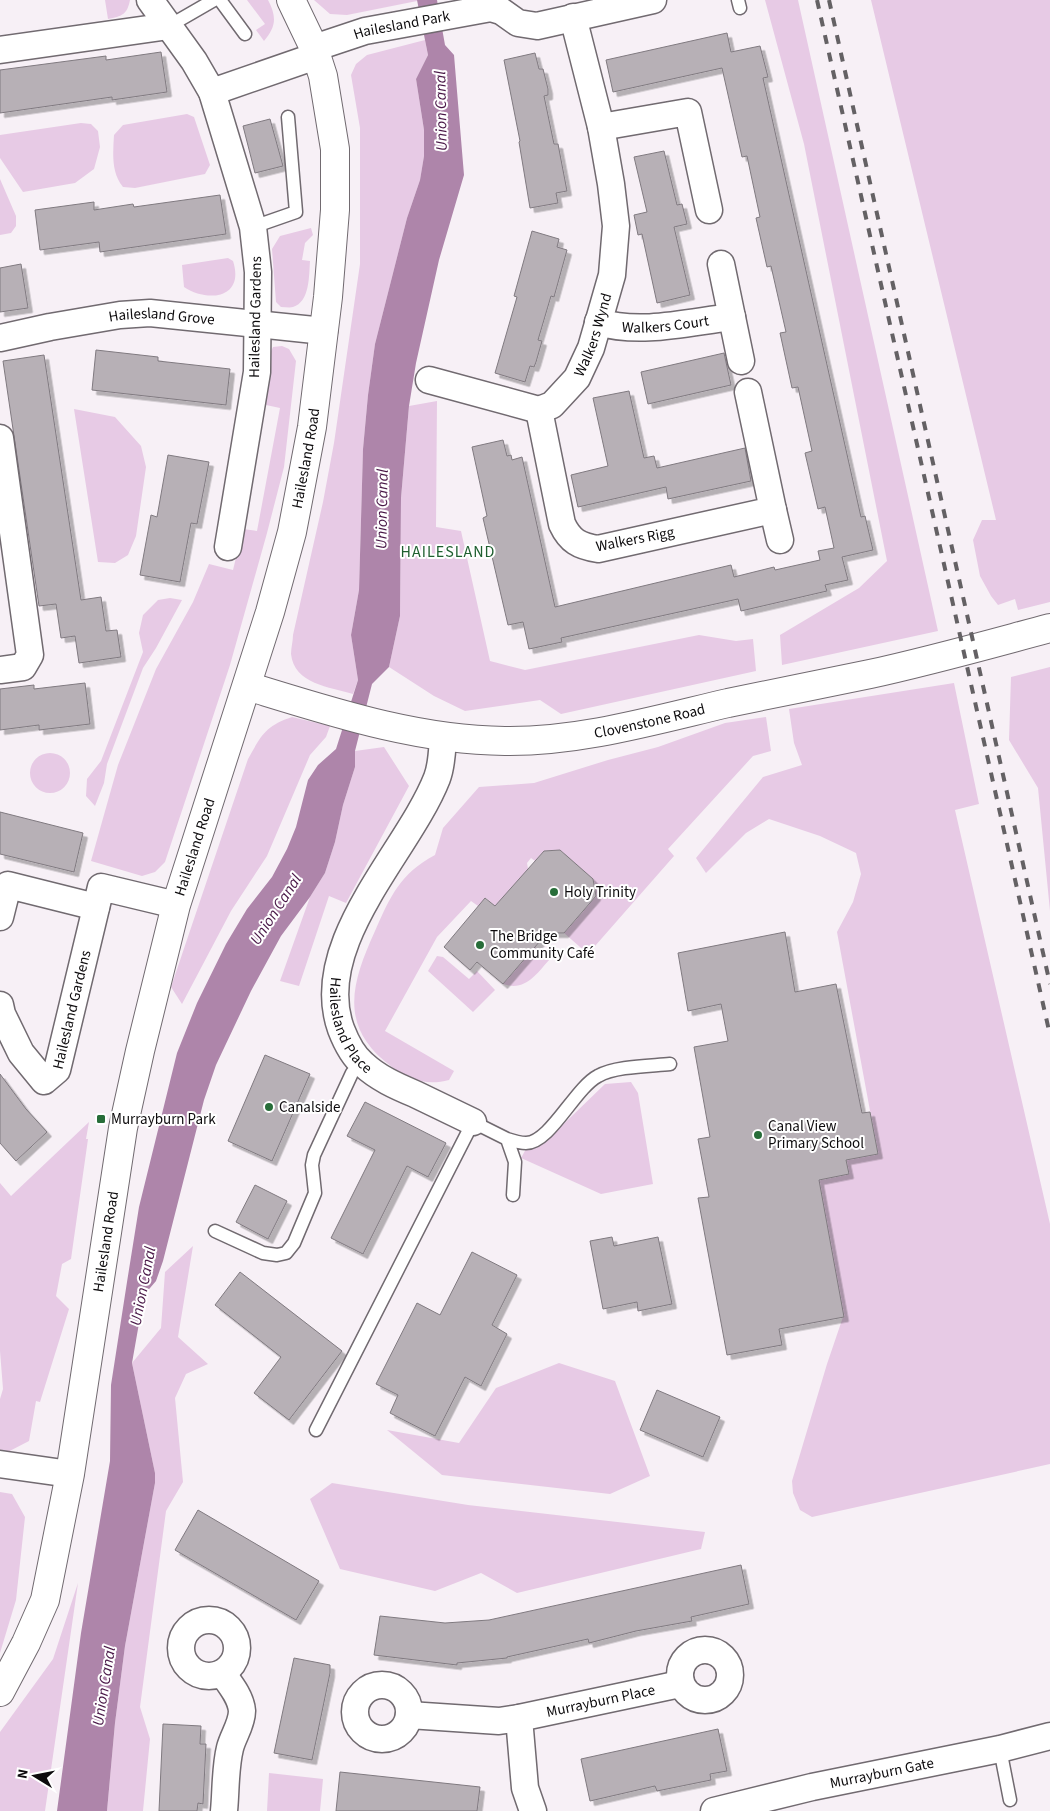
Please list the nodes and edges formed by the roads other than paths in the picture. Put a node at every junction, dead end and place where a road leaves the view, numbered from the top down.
1 (150, 0) edge
2 (214, 0) edge
3 (220, 0) edge
4 (291, 0) edge
5 (653, 0) edge
6 (493, 4) edge
7 (573, 18) junction
8 (169, 26) junction
9 (246, 34) dead end
10 (0, 50) edge
11 (315, 52) junction
12 (212, 92) junction
13 (288, 117) dead end
14 (601, 127) junction
15 (709, 210) dead end
16 (253, 227) junction
17 (721, 264) dead end
18 (732, 316) junction
19 (598, 322) junction
20 (258, 325) junction
21 (324, 331) junction
22 (0, 338) edge
23 (741, 361) dead end
24 (429, 380) dead end
25 (748, 392) dead end
26 (538, 410) junction
27 (0, 438) edge
28 (773, 510) junction
29 (780, 540) dead end
30 (228, 546) dead end
31 (1050, 628) edge
32 (0, 670) edge
33 (247, 686) junction
34 (443, 737) junction
35 (176, 905) junction
36 (96, 907) junction
37 (0, 917) edge
38 (0, 1005) edge
39 (361, 1063) junction
40 (670, 1064) dead end
41 (473, 1122) junction
42 (507, 1139) junction
43 (513, 1195) dead end
44 (215, 1231) dead end
45 (316, 1430) dead end
46 (0, 1464) edge
47 (70, 1474) junction
48 (222, 1673) dead end
49 (680, 1684) dead end
50 (0, 1692) edge
51 (409, 1715) dead end
52 (519, 1718) junction
53 (1050, 1736) edge
54 (1000, 1748) junction
55 (1010, 1800) dead end
56 (224, 1811) edge
57 (533, 1811) edge
58 (714, 1811) edge

1 - 8 street, Hailesland Gardens
2 - 8 lane
3 - 9 lane
4 - 11 street, Hailesland Road
5 - 7 street, Hailesland Park
6 - 7 street, Hailesland Park
6 - 11 street, Hailesland Park
7 - 14 street, Walkers Wynd
8 - 10 street
8 - 12 street, Hailesland Gardens
11 - 12 street
11 - 21 street, Hailesland Road
12 - 16 street, Hailesland Gardens
13 - 16 lane
14 - 15 street
14 - 19 street, Walkers Wynd
16 - 20 street, Hailesland Gardens
17 - 18 street, Walkers Court
18 - 19 street, Walkers Court
18 - 23 street, Walkers Court
19 - 26 street, Walkers Wynd
20 - 21 street, Hailesland Grove
20 - 22 street, Hailesland Grove
20 - 30 street, Hailesland Gardens
21 - 33 street, Hailesland Road
24 - 26 street
25 - 28 street
26 - 28 street, Walkers Rigg
27 - 32 street
28 - 29 street
31 - 34 street, Clovenstone Road
33 - 34 street, Clovenstone Road
33 - 35 street, Hailesland Road
34 - 39 street, Hailesland Place
35 - 36 street, Hailesland Gardens
35 - 47 street, Hailesland Road
36 - 37 street
36 - 38 street, Hailesland Gardens
39 - 41 street, Hailesland Place
39 - 44 lane
40 - 42 lane
41 - 42 lane
41 - 45 lane
42 - 43 lane
46 - 47 street
47 - 50 street, Hailesland Road
48 - 56 street
49 - 52 street, Murrayburn Place
51 - 52 street, Murrayburn Place
52 - 57 street
53 - 54 street, Murrayburn Gate
54 - 55 lane
54 - 58 street, Murrayburn Gate

